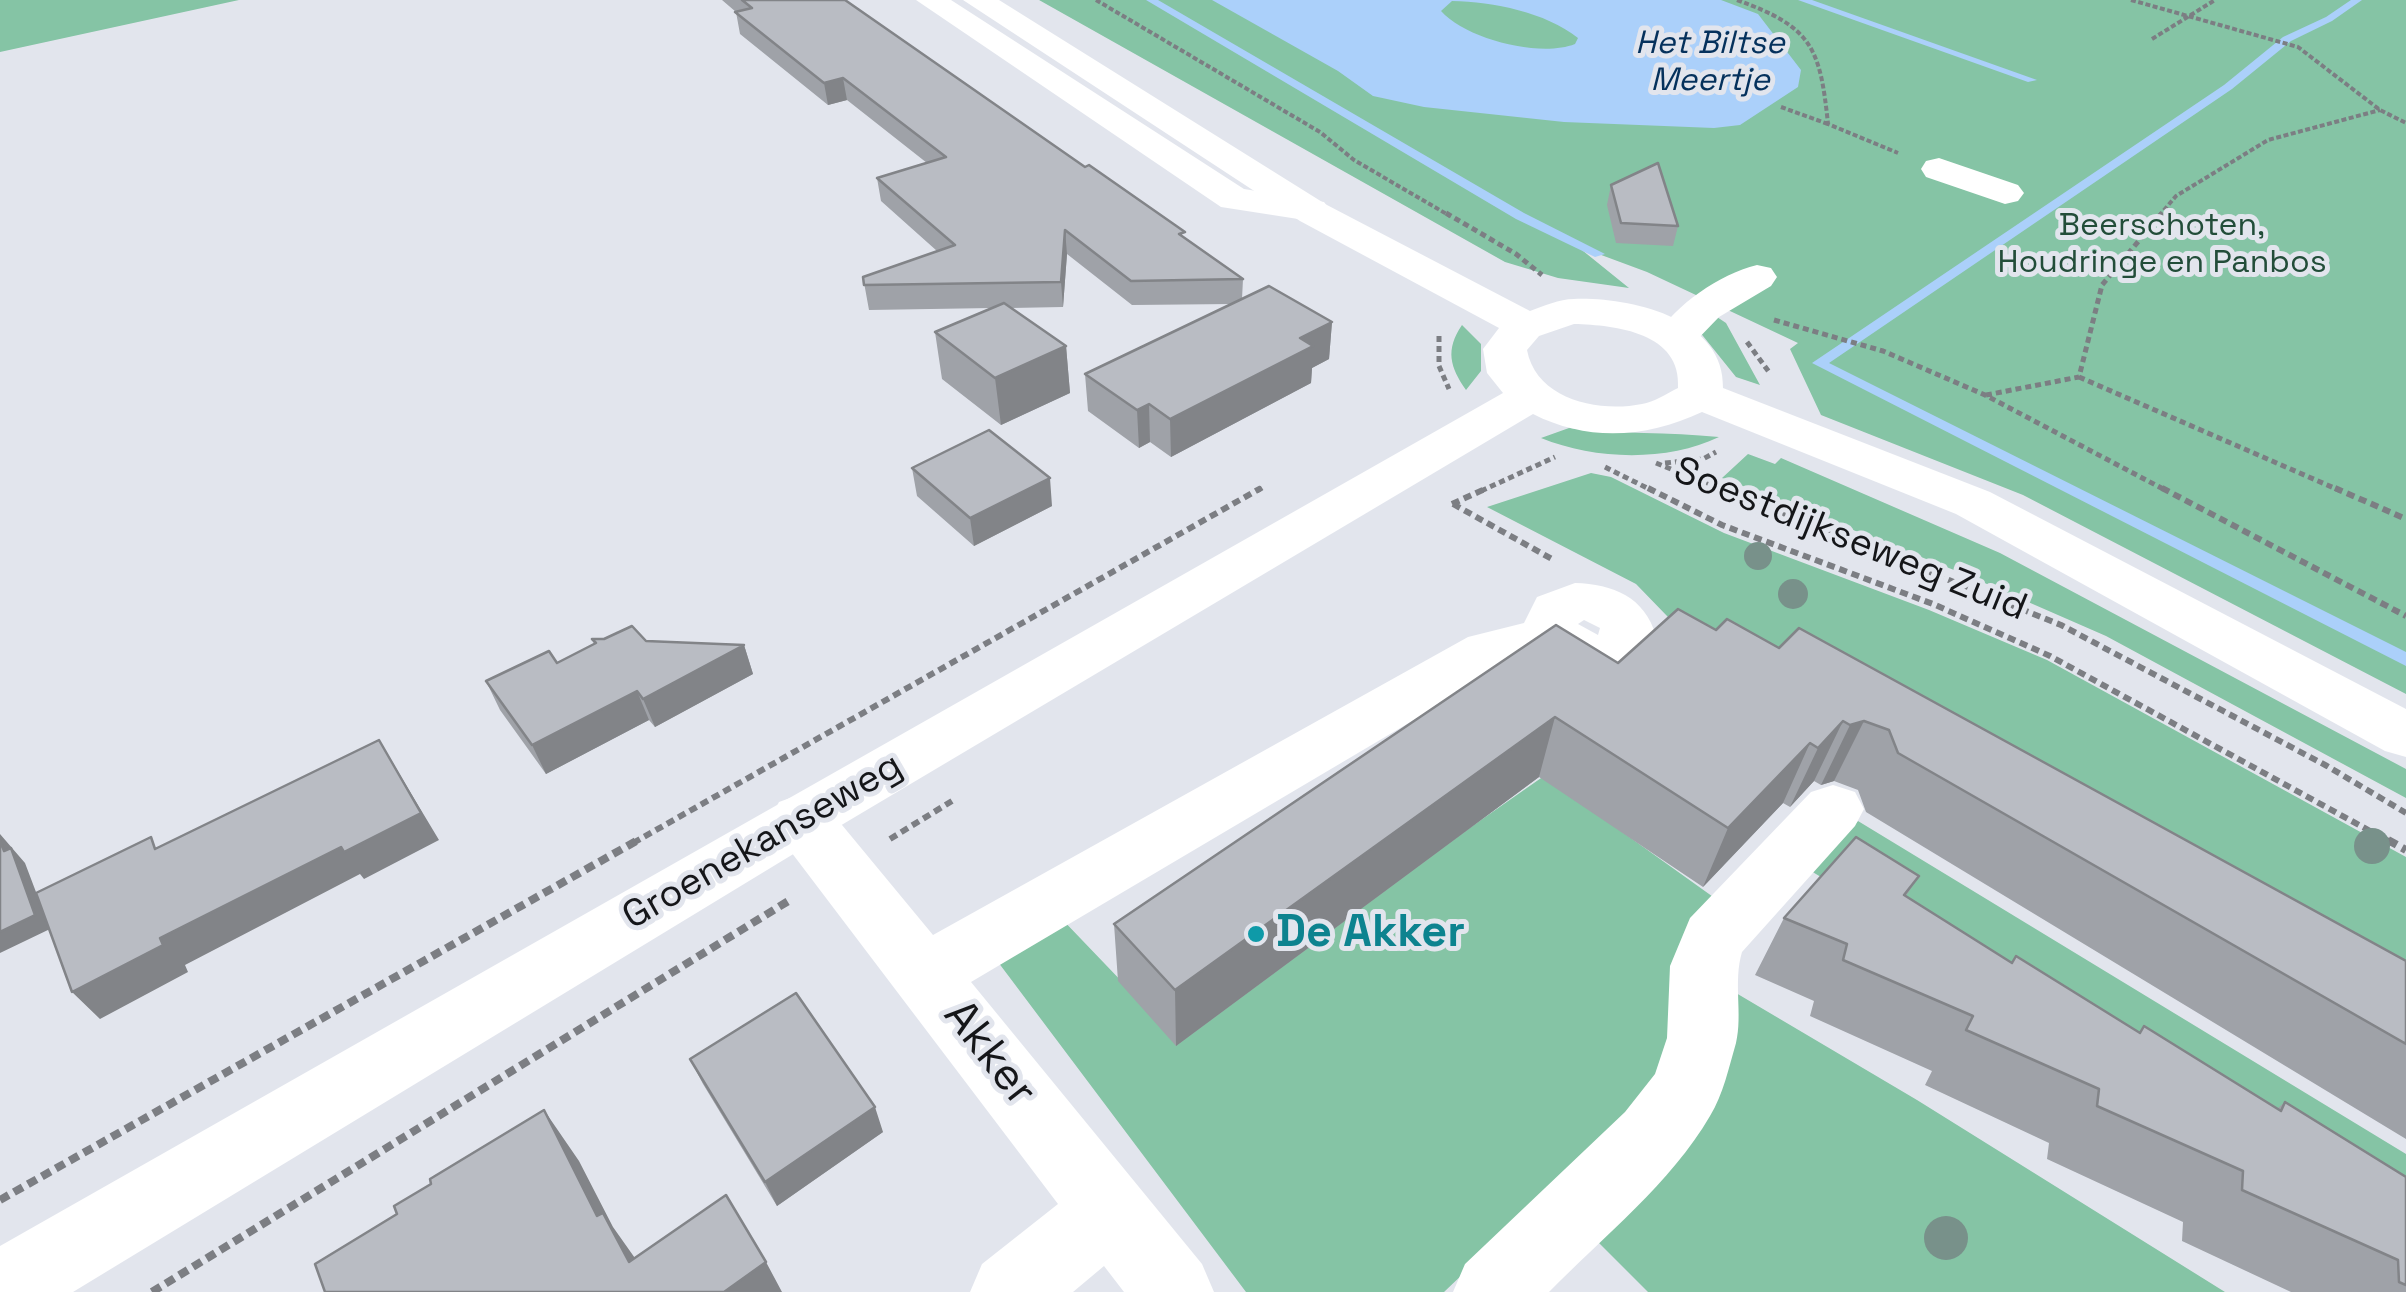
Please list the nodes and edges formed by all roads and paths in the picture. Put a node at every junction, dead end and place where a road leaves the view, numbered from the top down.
1 (931, 0) edge
2 (978, 0) edge
3 (1096, 0) edge
4 (1737, 0) edge
5 (2131, 0) edge
6 (2213, 0) edge
7 (2189, 18) junction
8 (2152, 38) dead end
9 (1781, 106) dead end
10 (2380, 110) junction
11 (2406, 123) edge
12 (1828, 124) junction
13 (1939, 169) joint
14 (2005, 193) dead end
15 (1310, 210) junction
16 (1757, 278) dead end
17 (1548, 279) dead end
18 (1690, 322) junction
19 (1524, 324) junction
20 (1797, 325) dead end
21 (1426, 328) dead end
22 (2079, 377) junction
23 (1433, 393) dead end
24 (1700, 395) junction
25 (1985, 395) junction
26 (1488, 402) junction
27 (1558, 456) dead end
28 (1612, 462) dead end
29 (1647, 463) dead end
30 (1267, 485) dead end
31 (1452, 504) dead end
32 (2406, 519) edge
33 (2406, 616) edge
34 (1570, 618) joint
35 (2406, 735) edge
36 (1833, 809) dead end
37 (2406, 813) edge
38 (801, 819) junction
39 (2406, 850) edge
40 (926, 974) junction
41 (0, 1200) edge
42 (1111, 1210) junction
43 (0, 1291) edge
44 (1010, 1292) edge
45 (1174, 1292) edge
46 (1493, 1292) edge

1 - 15 main road
2 - 15 main road
3 - 17 path
4 - 12 path
5 - 7 path
6 - 7 path
7 - 8 path
7 - 10 path
9 - 12 path
10 - 11 path
10 - 22 path
12 - 13 path
13 - 14 main road
15 - 19 main road
16 - 18 main road
18 - 19 main road
18 - 24 main road, Soestdijkseweg Zuid
19 - 26 main road
20 - 25 path
21 - 26 path
22 - 25 path
22 - 32 path
23 - 26 path
24 - 26 main road, Soestdijkseweg Zuid
24 - 35 main road, Soestdijkseweg Zuid
25 - 33 path
26 - 27 path
26 - 38 main road, Groenekanseweg
28 - 39 path
29 - 37 path, Soestdijkseweg Zuid
30 - 41 path, Groenekanseweg
31 - 34 path
34 - 40 main road
36 - 46 main road
38 - 40 main road, Akker
38 - 43 main road, Groenekanseweg
40 - 42 main road, Akker
42 - 44 main road
42 - 45 main road, Akker

